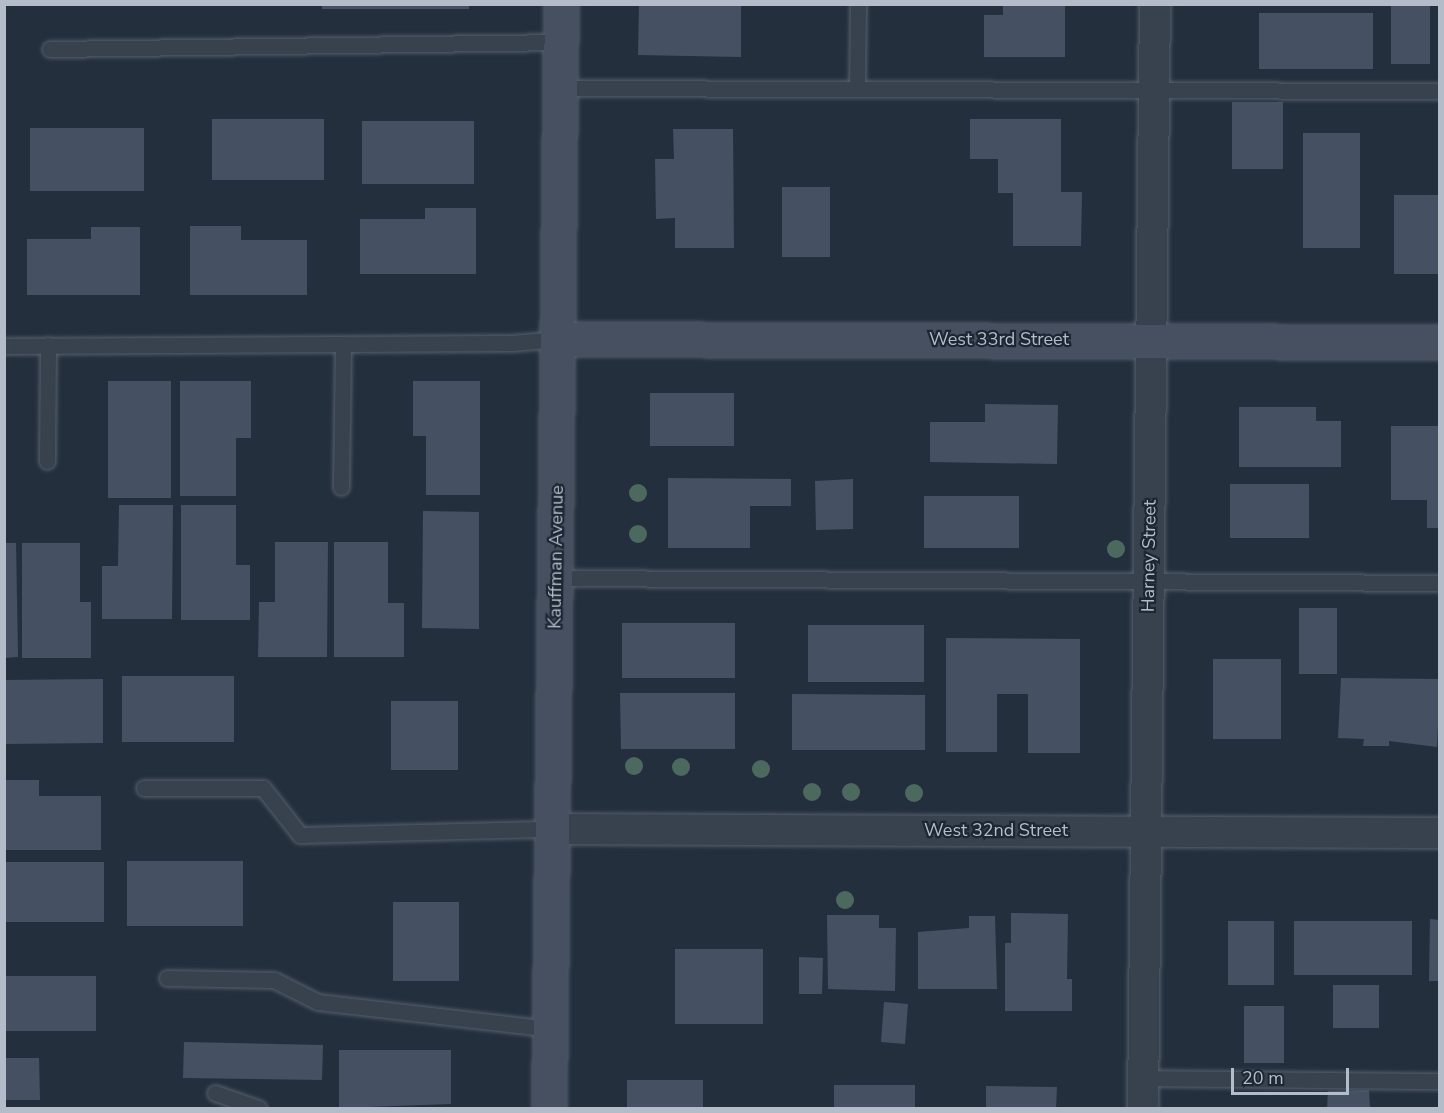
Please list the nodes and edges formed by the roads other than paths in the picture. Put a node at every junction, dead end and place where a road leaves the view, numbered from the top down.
1 (561, 4) edge
2 (858, 4) edge
3 (1155, 4) edge
4 (561, 42) junction
5 (50, 50) dead end
6 (857, 87) junction
7 (1154, 87) junction
8 (561, 88) junction
9 (1440, 91) edge
10 (559, 339) junction
11 (1152, 339) junction
12 (1440, 342) edge
13 (48, 345) junction
14 (343, 345) junction
15 (4, 346) edge
16 (47, 461) dead end
17 (341, 487) dead end
18 (556, 578) junction
19 (1149, 580) junction
20 (1440, 584) edge
21 (144, 788) dead end
22 (553, 829) junction
23 (1146, 831) junction
24 (1440, 833) edge
25 (168, 978) dead end
26 (550, 1029) junction
27 (1143, 1078) junction
28 (1440, 1081) edge
29 (215, 1093) dead end
30 (258, 1108) edge
31 (549, 1108) edge
32 (1143, 1108) edge

1 - 4 street, Kauffman Avenue
2 - 6 lane
3 - 7 street, Harney Street
4 - 5 lane
4 - 8 street, Kauffman Avenue
6 - 7 lane
6 - 8 lane
7 - 9 lane
7 - 11 street, Harney Street
8 - 10 street, Kauffman Avenue
10 - 11 street, West 33rd Street
10 - 14 lane
10 - 18 street, Kauffman Avenue
11 - 12 street, West 33rd Street
11 - 19 street, Harney Street
13 - 14 lane
13 - 15 lane
13 - 16 lane
14 - 17 lane
18 - 19 lane
18 - 22 street, Kauffman Avenue
19 - 20 lane
19 - 23 street, Harney Street
21 - 22 lane
22 - 23 street, West 32nd Street
22 - 26 street, Kauffman Avenue
23 - 24 street, West 32nd Street
23 - 27 street, Harney Street
25 - 26 lane
26 - 31 street, Kauffman Avenue
27 - 28 lane
27 - 32 street, Harney Street
29 - 30 lane

